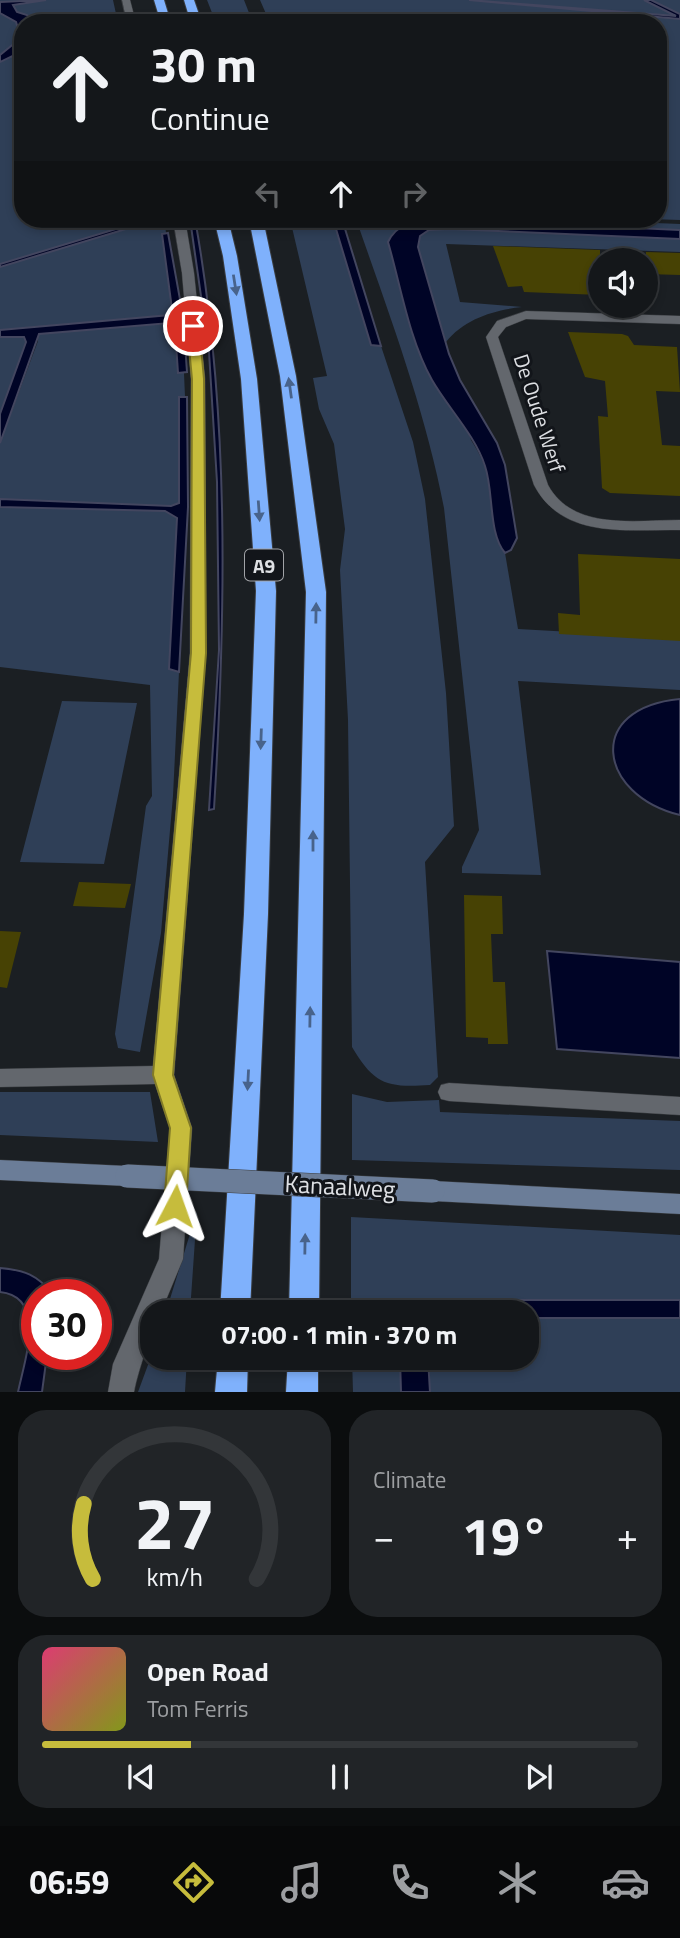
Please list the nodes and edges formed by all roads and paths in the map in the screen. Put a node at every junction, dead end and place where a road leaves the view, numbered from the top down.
1 (180, 228) edge
2 (223, 228) edge
3 (258, 228) edge
4 (680, 320) edge
5 (680, 526) edge
6 (163, 1075) junction
7 (0, 1078) edge
8 (449, 1092) dead end
9 (680, 1106) edge
10 (0, 1170) edge
11 (680, 1204) edge
12 (237, 1300) edge
13 (304, 1300) edge
14 (232, 1370) edge
15 (303, 1370) edge
16 (121, 1392) edge
17 (231, 1392) edge
18 (302, 1392) edge

1 - 6 street
2 -> 12 highway, A9
13 -> 3 highway, A9
4 - 5 street, De Oude Werf
6 - 7 street
6 - 16 street
8 - 9 street
10 - 11 street, Kanaalweg, bridge
14 - 17 highway
15 - 18 highway

